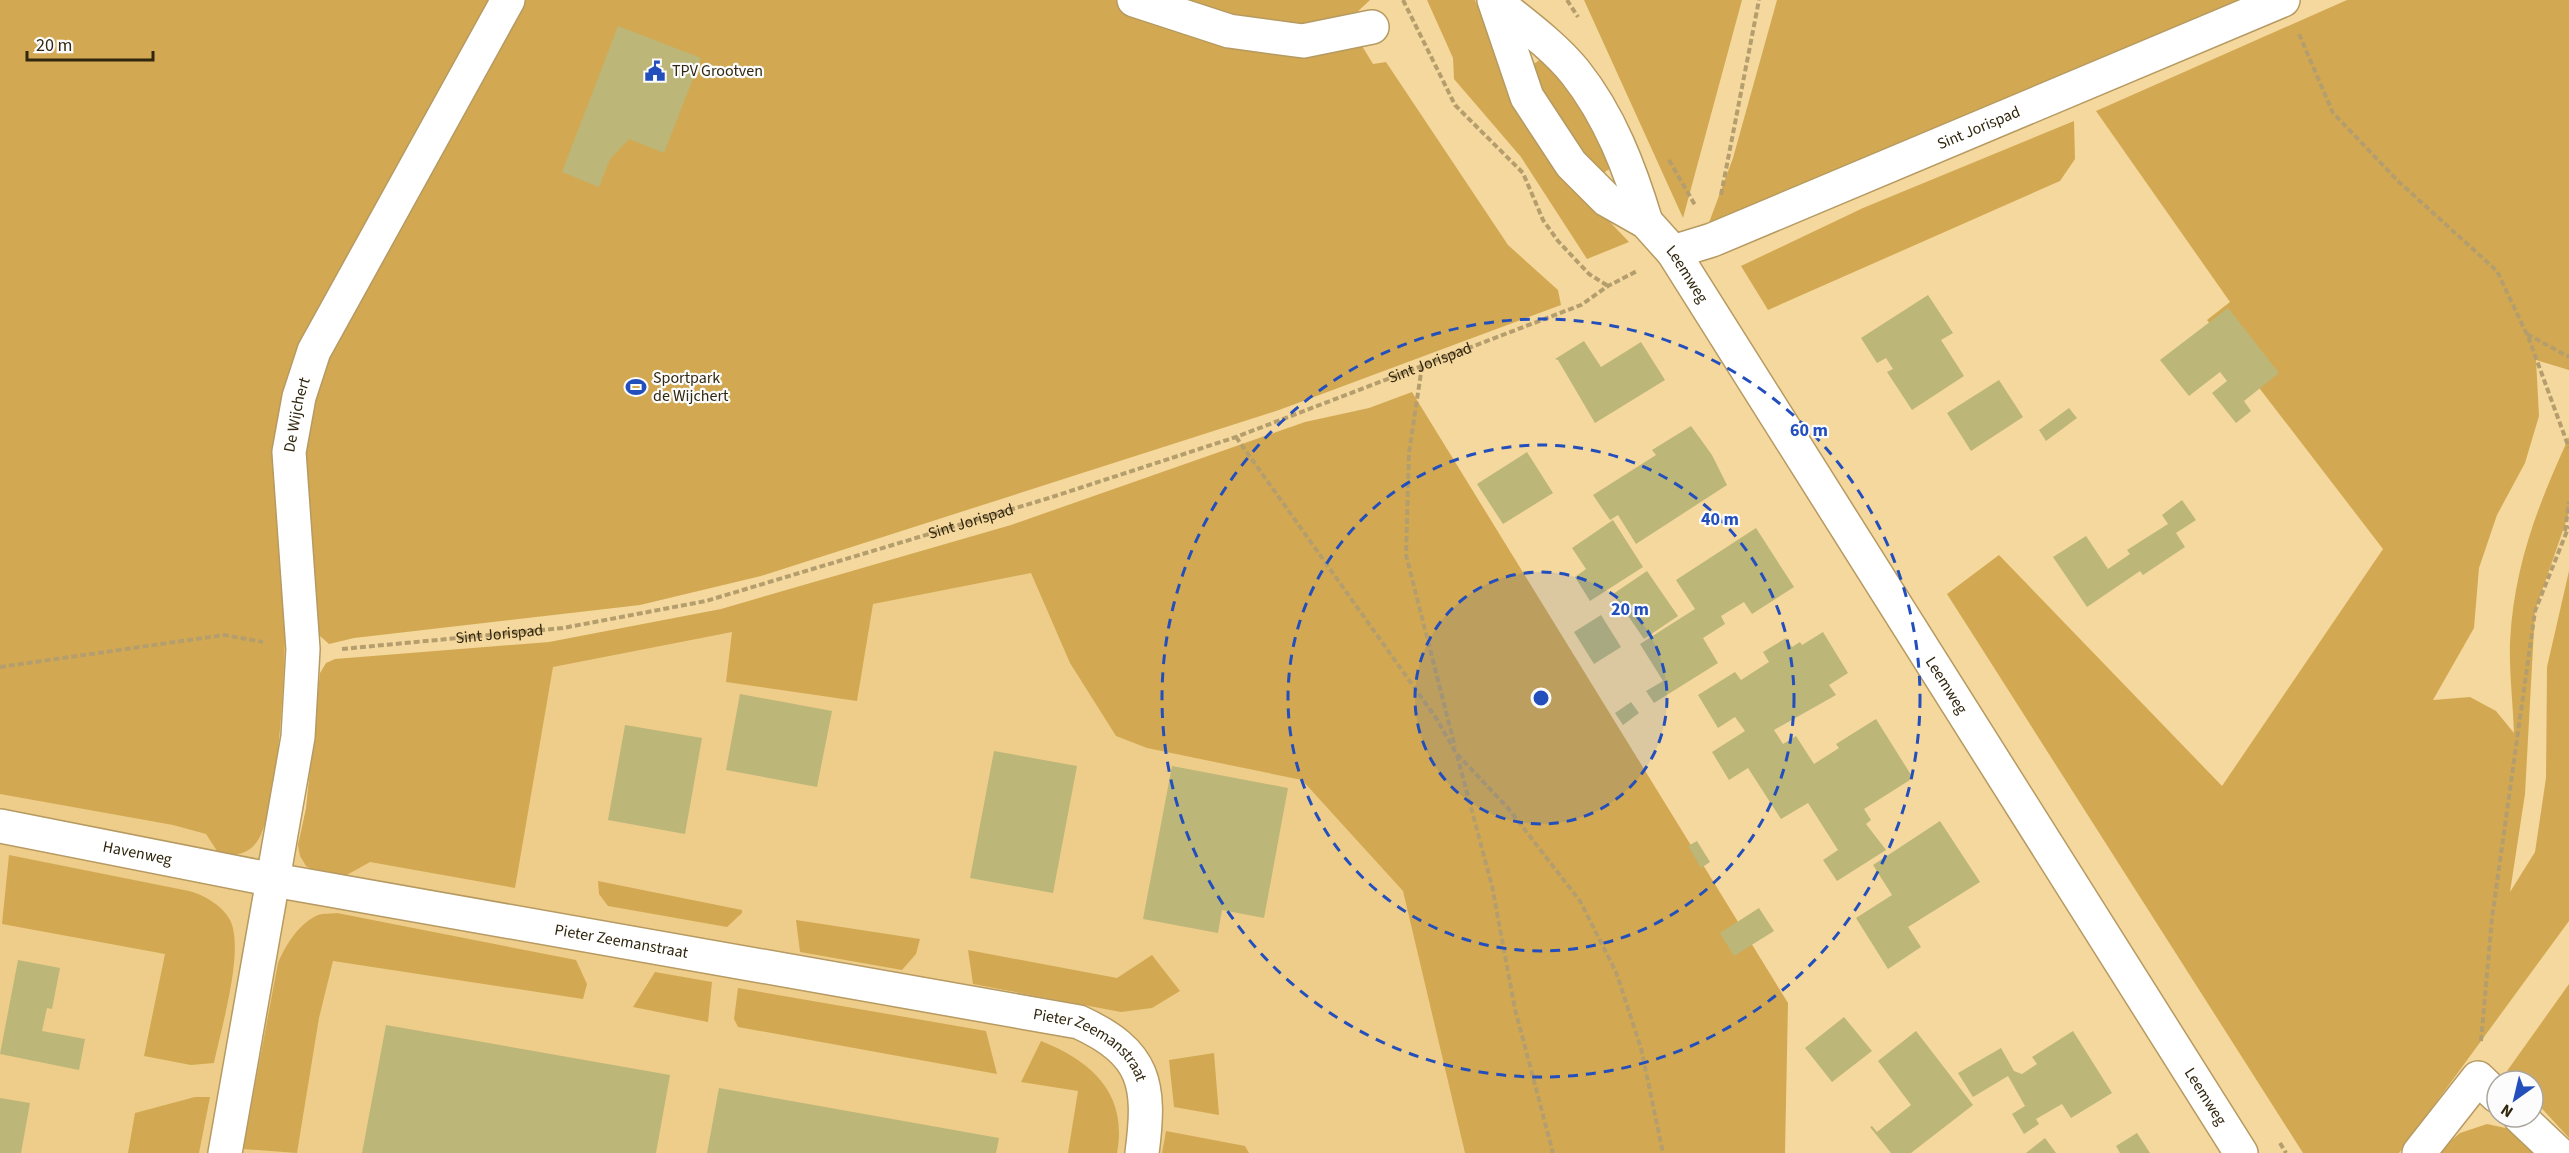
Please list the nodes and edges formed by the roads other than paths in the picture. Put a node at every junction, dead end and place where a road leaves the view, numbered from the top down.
1 (508, 0) edge
2 (1134, 0) edge
3 (2283, 0) edge
4 (1495, 1) edge
5 (1372, 27) dead end
6 (1646, 222) junction
7 (1673, 252) junction
8 (0, 826) edge
9 (274, 880) junction
10 (2485, 1089) edge
11 (2533, 1129) edge
12 (225, 1153) edge
13 (1142, 1153) edge
14 (2241, 1153) edge
15 (2419, 1153) edge
16 (2558, 1153) edge

1 - 9 street, De Wijchert
2 - 5 street
3 - 7 street, Sint Jorispad
4 - 6 street, Leemweg
4 - 6 street, Leemweg
6 - 7 street, Leemweg
7 - 14 street, Leemweg
8 - 9 street, Havenweg
9 - 12 street
9 - 13 street, Pieter Zeemanstraat
10 - 15 street
11 - 16 street

